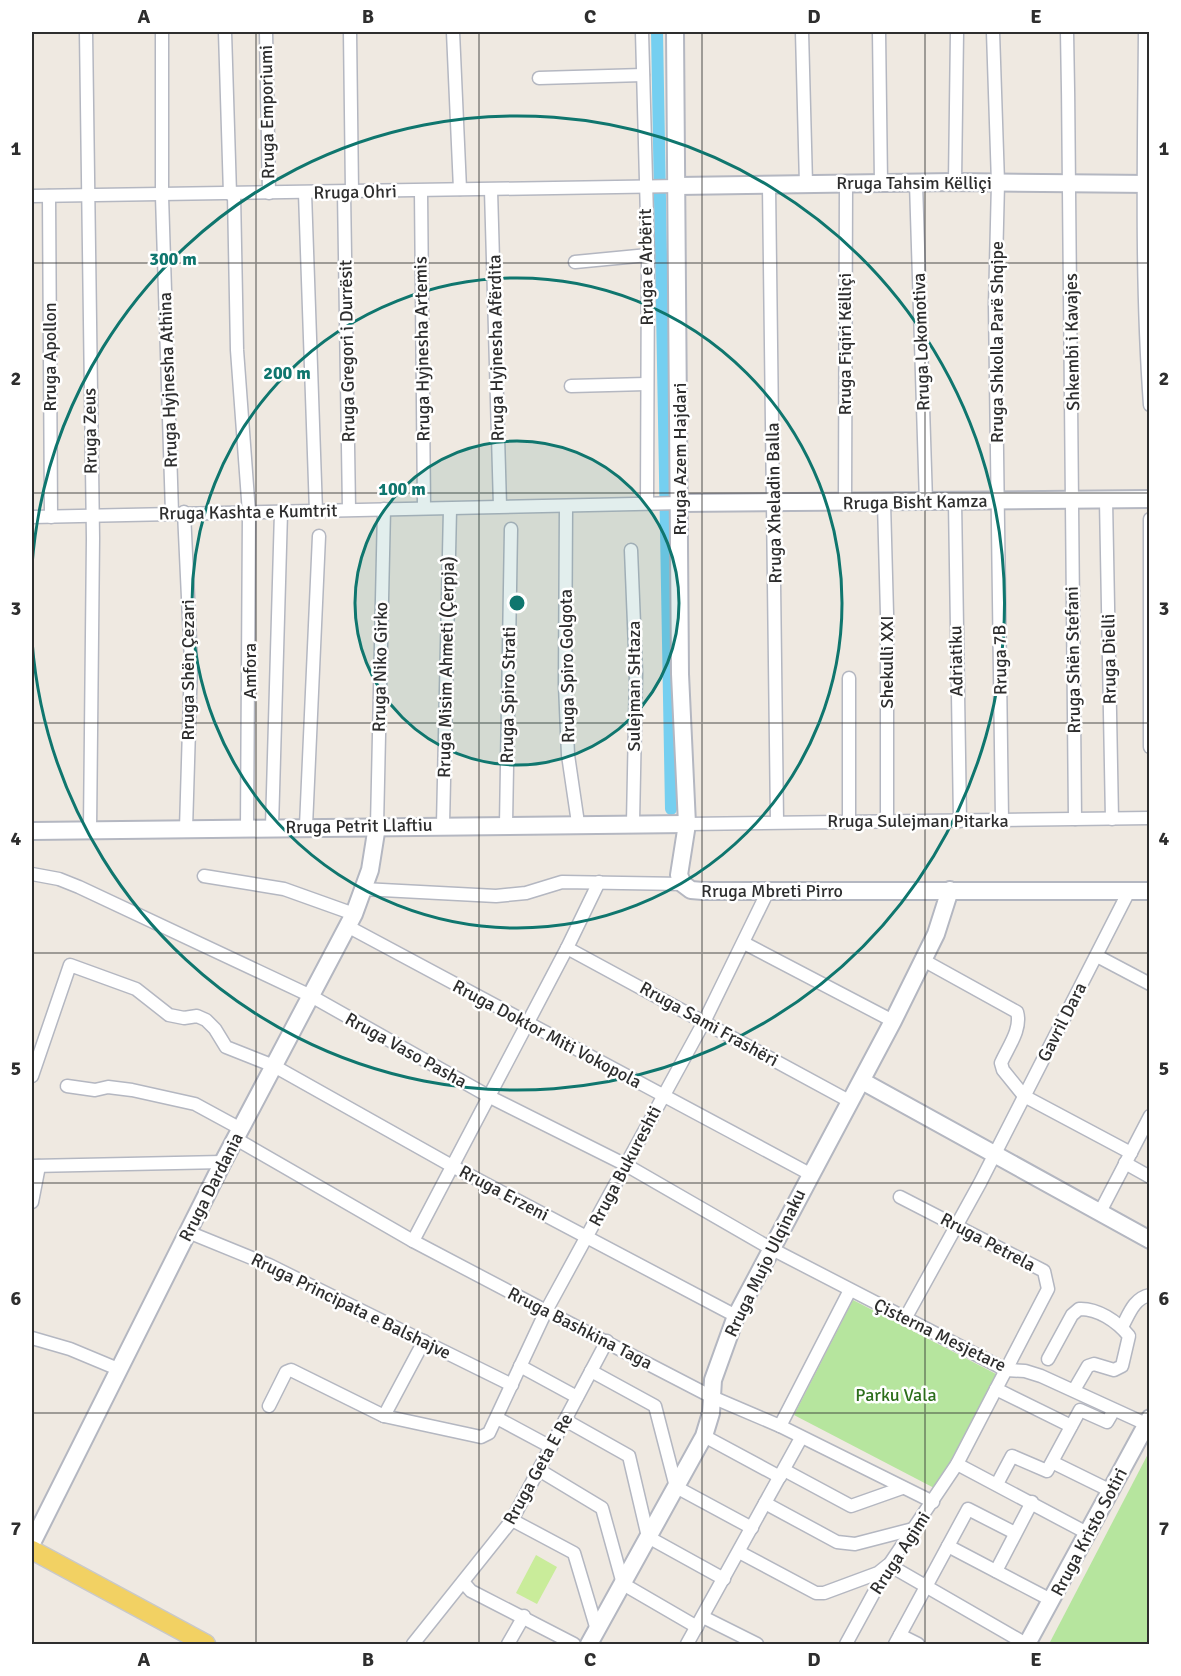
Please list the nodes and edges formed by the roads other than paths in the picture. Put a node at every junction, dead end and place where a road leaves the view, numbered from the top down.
1 (86, 32) edge
2 (162, 32) edge
3 (225, 32) edge
4 (266, 32) edge
5 (350, 32) edge
6 (453, 32) edge
7 (642, 32) edge
8 (675, 32) edge
9 (802, 32) edge
10 (879, 32) edge
11 (957, 32) edge
12 (993, 32) edge
13 (1067, 32) edge
14 (1144, 32) edge
15 (643, 75) junction
16 (539, 78) dead end
17 (955, 182) junction
18 (880, 183) junction
19 (916, 183) junction
20 (998, 183) junction
21 (1070, 183) junction
22 (806, 184) junction
23 (846, 184) junction
24 (1146, 184) edge
25 (769, 186) junction
26 (648, 187) junction
27 (675, 187) junction
28 (460, 189) junction
29 (491, 190) junction
30 (421, 191) junction
31 (348, 192) junction
32 (269, 193) junction
33 (305, 193) junction
34 (232, 194) junction
35 (32, 196) edge
36 (49, 196) junction
37 (86, 196) junction
38 (162, 196) junction
39 (648, 255) junction
40 (574, 262) dead end
41 (646, 384) junction
42 (571, 386) dead end
43 (1149, 405) edge
44 (1149, 499) edge
45 (1106, 500) junction
46 (926, 501) junction
47 (955, 501) junction
48 (997, 501) junction
49 (1070, 501) junction
50 (651, 503) junction
51 (677, 503) junction
52 (774, 503) junction
53 (884, 503) junction
54 (845, 504) junction
55 (500, 506) junction
56 (566, 507) junction
57 (424, 508) junction
58 (349, 509) junction
59 (384, 509) junction
60 (450, 509) junction
61 (316, 512) junction
62 (178, 513) junction
63 (249, 513) junction
64 (281, 513) junction
65 (91, 516) junction
66 (32, 517) edge
67 (51, 517) junction
68 (1149, 519) edge
69 (511, 529) dead end
70 (319, 536) dead end
71 (631, 550) dead end
72 (849, 678) dead end
73 (1149, 747) edge
74 (1149, 818) edge
75 (1075, 819) junction
76 (1112, 819) junction
77 (1002, 820) junction
78 (777, 821) junction
79 (849, 821) junction
80 (887, 821) junction
81 (960, 821) junction
82 (578, 823) junction
83 (633, 823) junction
84 (687, 824) junction
85 (442, 825) junction
86 (506, 825) junction
87 (306, 826) junction
88 (377, 826) junction
89 (272, 827) junction
90 (247, 828) junction
91 (186, 829) junction
92 (90, 830) junction
93 (32, 831) edge
94 (32, 876) edge
95 (204, 876) dead end
96 (599, 882) junction
97 (683, 884) junction
98 (363, 889) junction
99 (950, 890) junction
100 (768, 891) junction
101 (1130, 891) junction
102 (1149, 891) edge
103 (351, 920) junction
104 (744, 943) junction
105 (567, 948) junction
106 (1097, 956) junction
107 (923, 960) junction
108 (1149, 984) edge
109 (311, 996) junction
110 (705, 1020) junction
111 (893, 1021) junction
112 (526, 1023) junction
113 (274, 1066) junction
114 (32, 1076) edge
115 (862, 1081) junction
116 (67, 1086) dead end
117 (662, 1095) junction
118 (1024, 1096) junction
119 (490, 1097) junction
120 (851, 1102) junction
121 (1149, 1116) edge
122 (238, 1134) junction
123 (995, 1154) junction
124 (1128, 1158) junction
125 (223, 1162) junction
126 (626, 1165) junction
127 (35, 1166) edge
128 (453, 1166) junction
129 (810, 1174) junction
130 (1149, 1176) edge
131 (900, 1197) dead end
132 (32, 1202) edge
133 (1100, 1212) junction
134 (957, 1225) junction
135 (188, 1232) junction
136 (587, 1237) junction
137 (1149, 1240) edge
138 (412, 1241) junction
139 (770, 1248) junction
140 (850, 1290) junction
141 (1149, 1295) edge
142 (546, 1311) junction
143 (736, 1316) junction
144 (906, 1317) junction
145 (1122, 1327) junction
146 (32, 1338) edge
147 (424, 1341) junction
148 (607, 1341) junction
149 (1048, 1359) dead end
150 (520, 1366) junction
151 (118, 1369) junction
152 (591, 1371) junction
153 (1006, 1371) junction
154 (512, 1385) junction
155 (996, 1389) junction
156 (1074, 1390) junction
157 (577, 1397) junction
158 (712, 1397) junction
159 (268, 1406) dead end
160 (1114, 1410) junction
161 (384, 1416) junction
162 (497, 1418) junction
163 (565, 1420) junction
164 (1148, 1421) edge
165 (780, 1426) junction
166 (1071, 1426) junction
167 (704, 1436) junction
168 (801, 1438) junction
169 (551, 1447) junction
170 (1054, 1463) junction
171 (957, 1464) junction
172 (539, 1470) junction
173 (782, 1473) junction
174 (997, 1484) junction
175 (676, 1487) junction
176 (902, 1488) junction
177 (1111, 1491) junction
178 (933, 1502) junction
179 (1032, 1502) junction
180 (765, 1503) junction
181 (512, 1520) junction
182 (752, 1528) junction
183 (913, 1528) junction
184 (1015, 1533) junction
185 (1087, 1533) junction
186 (648, 1537) junction
187 (32, 1543) edge
188 (948, 1546) junction
189 (32, 1550) edge
190 (739, 1552) junction
191 (889, 1565) junction
192 (996, 1571) junction
193 (724, 1579) junction
194 (463, 1582) junction
195 (622, 1584) junction
196 (925, 1586) junction
197 (1051, 1600) junction
198 (524, 1616) junction
199 (700, 1622) junction
200 (593, 1637) edge
201 (898, 1640) edge
202 (206, 1644) edge
203 (413, 1644) edge
204 (508, 1644) edge
205 (572, 1644) edge
206 (687, 1644) edge
207 (758, 1644) edge
208 (846, 1644) edge
209 (918, 1644) edge
210 (1027, 1644) edge

1 - 37 street, Rruga Zeus
2 - 38 street, Rruga Hyjnesha Athina
3 - 34 street, Amfora
4 - 32 street, Rruga Emporiumi
5 - 31 street, Rruga Gregori i Durrësit
6 - 28 street
7 - 15 street, Rruga e Arbërit
8 - 27 street, Rruga Azem Hajdari
9 - 22 street
10 - 18 street
11 - 17 street
12 - 20 street, Rruga Shkolla Parë Shqipe
13 - 21 street, Shkembi i Kavajes
14 - 24 street
15 - 16 street
15 - 26 street, Rruga e Arbërit
17 - 19 street, Rruga Tahsim Këlliçi
17 - 20 street, Rruga Tahsim Këlliçi
18 - 19 street, Rruga Tahsim Këlliçi
18 - 23 street, Rruga Tahsim Këlliçi
19 - 46 street, Rruga Lokomotiva
20 - 21 street, Rruga Tahsim Këlliçi
20 - 48 street, Rruga Shkolla Parë Shqipe
21 - 24 street, Rruga Tahsim Këlliçi
21 - 49 street, Shkembi i Kavajes
22 - 23 street, Rruga Tahsim Këlliçi
22 - 25 street, Rruga Tahsim Këlliçi
23 - 54 street, Rruga Fiqiri Këlliçi
24 - 43 street
25 - 27 street, Rruga Tahsim Këlliçi
25 - 52 street, Rruga Xheladin Balla
26 - 27 street, Rruga Ohri
26 - 29 street, Rruga Ohri
26 - 39 street, Rruga e Arbërit
27 - 51 street, Rruga Azem Hajdari
28 - 29 street, Rruga Ohri
28 - 30 street, Rruga Ohri
29 - 55 street, Rruga Hyjnesha Afërdita
30 - 31 street, Rruga Ohri
30 - 57 street, Rruga Hyjnesha Artemis
31 - 33 street, Rruga Ohri
31 - 58 street, Rruga Gregori i Durrësit
32 - 33 street, Rruga Ohri
32 - 34 street, Rruga Ohri
33 - 61 street
34 - 38 street, Rruga Ohri
34 - 63 street, Amfora
35 - 36 street, Rruga Ohri
36 - 37 street, Rruga Ohri
36 - 67 street, Rruga Apollon
37 - 38 street, Rruga Ohri
37 - 65 street, Rruga Zeus
38 - 62 street, Rruga Hyjnesha Athina
39 - 40 street
39 - 41 street, Rruga e Arbërit
41 - 42 street
41 - 50 street, Rruga e Arbërit
44 - 45 street, Rruga Bisht Kamza
45 - 49 street, Rruga Bisht Kamza
45 - 76 street, Rruga Dielli
46 - 47 street, Rruga Bisht Kamza
46 - 53 street, Rruga Bisht Kamza
47 - 48 street, Rruga Bisht Kamza
47 - 81 street, Adriatiku
48 - 49 street, Rruga Bisht Kamza
48 - 77 street, Rruga 7B
49 - 75 street, Rruga Shën Stefani
50 - 51 street, Rruga Kashta e Kumtrit
50 - 56 street, Rruga Kashta e Kumtrit
51 - 52 street, Rruga Bisht Kamza
51 - 84 street, Rruga Azem Hajdari
52 - 54 street, Rruga Bisht Kamza
52 - 78 street, Rruga Xheladin Balla
53 - 54 street, Rruga Bisht Kamza
53 - 80 street, Shekulli XXI
55 - 56 street, Rruga Kashta e Kumtrit
55 - 60 street, Rruga Kashta e Kumtrit
56 - 82 street, Rruga Spiro Golgota
57 - 59 street, Rruga Kashta e Kumtrit
57 - 60 street, Rruga Kashta e Kumtrit
58 - 59 street, Rruga Kashta e Kumtrit
58 - 61 street, Rruga Kashta e Kumtrit
59 - 88 street, Rruga Niko Girko
60 - 85 street, Rruga Misim Ahmeti (Çerpja)
61 - 64 street, Rruga Kashta e Kumtrit
62 - 63 street, Rruga Kashta e Kumtrit
62 - 65 street, Rruga Kashta e Kumtrit
62 - 91 street, Rruga Shën Çezari
63 - 64 street, Rruga Kashta e Kumtrit
63 - 90 street, Amfora
64 - 89 street
65 - 67 street, Rruga Kashta e Kumtrit
65 - 92 street, Rruga Zeus
66 - 67 street, Rruga Kashta e Kumtrit
68 - 73 street
69 - 86 street, Rruga Spiro Strati
70 - 87 street
71 - 83 street, Sulejman SHtaza
72 - 79 street
74 - 76 street, Rruga Sulejman Pitarka
75 - 76 street, Rruga Sulejman Pitarka
75 - 77 street, Rruga Sulejman Pitarka
77 - 81 street, Rruga Sulejman Pitarka
78 - 79 street, Rruga Sulejman Pitarka
78 - 84 street, Rruga Sulejman Pitarka
79 - 80 street, Rruga Sulejman Pitarka
80 - 81 street, Rruga Sulejman Pitarka
82 - 83 street, Rruga Petrit Llaftiu
82 - 86 street, Rruga Petrit Llaftiu
83 - 84 street, Rruga Petrit Llaftiu
84 - 97 street, Rruga Azem Hajdari
85 - 86 street, Rruga Petrit Llaftiu
85 - 88 street, Rruga Petrit Llaftiu
87 - 88 street, Rruga Petrit Llaftiu
87 - 89 street, Rruga Petrit Llaftiu
88 - 98 street, Rruga Dardania
89 - 90 street, Rruga Petrit Llaftiu
90 - 91 street, Rruga Petrit Llaftiu
91 - 92 street, Rruga Petrit Llaftiu
92 - 93 street, Rruga Petrit Llaftiu
94 - 109 street, Rruga Vaso Pasha
95 - 103 street
96 - 97 street, Rruga Mbreti Pirro
96 - 98 street, Rruga Mbreti Pirro
96 - 105 street
97 - 100 street, Rruga Mbreti Pirro
98 - 103 street, Rruga Dardania
99 - 100 street, Rruga Mbreti Pirro
99 - 101 street, Rruga Mbreti Pirro
99 - 107 street, Rruga Mujo Ulqinaku
100 - 104 street, Rruga Bukureshti
101 - 102 street, Rruga Mbreti Pirro
101 - 106 street, Gavril Dara
103 - 109 street, Rruga Dardania
103 - 112 street, Rruga Doktor Miti Vokopola
104 - 110 street, Rruga Bukureshti
104 - 111 street
105 - 110 street, Rruga Sami Frashëri
105 - 112 street
106 - 108 street
106 - 118 street, Gavril Dara
107 - 111 street, Rruga Mujo Ulqinaku
107 - 118 street
109 - 113 street, Rruga Dardania
109 - 119 street, Rruga Vaso Pasha
110 - 117 street, Rruga Bukureshti
110 - 120 street, Rruga Sami Frashëri
111 - 115 street, Rruga Mujo Ulqinaku
112 - 117 street, Rruga Doktor Miti Vokopola
112 - 119 street
113 - 114 street, Rruga Erzeni
113 - 122 street, Rruga Dardania
113 - 128 street, Rruga Erzeni
115 - 120 street, Rruga Mujo Ulqinaku
115 - 123 street
116 - 122 street, Rruga Bashkina Taga
117 - 126 street, Rruga Bukureshti
117 - 129 street, Rruga Doktor Miti Vokopola
118 - 123 street, Gavril Dara
118 - 124 street
119 - 126 street, Rruga Vaso Pasha
119 - 128 street
120 - 129 street, Rruga Mujo Ulqinaku
121 - 124 street
122 - 125 street, Rruga Dardania
122 - 138 street, Rruga Bashkina Taga
123 - 133 street
123 - 134 street, Gavril Dara
124 - 130 street
124 - 133 street
125 - 127 street
125 - 135 street, Rruga Dardania
126 - 136 street, Rruga Bukureshti
126 - 139 street, Rruga Vaso Pasha
127 - 132 street
128 - 136 street, Rruga Erzeni
128 - 138 street
129 - 139 street, Rruga Mujo Ulqinaku
131 - 134 street, Rruga Petrela
133 - 137 street
134 - 144 street, Gavril Dara
134 - 153 street, Rruga Petrela
135 - 147 street, Rruga Principata e Balshajve
135 - 151 street, Rruga Dardania
136 - 142 street, Rruga Bukureshti
136 - 143 street, Rruga Erzeni
138 - 142 street, Rruga Bashkina Taga
139 - 140 street, Çisterna Mesjetare
139 - 143 street, Rruga Mujo Ulqinaku
140 - 144 street, Çisterna Mesjetare
140 - 165 street
141 - 145 street
142 - 148 street, Rruga Bashkina Taga
142 - 150 street, Rruga Bukureshti
143 - 158 street, Rruga Mujo Ulqinaku
144 - 153 street, Çisterna Mesjetare
145 - 149 street
145 - 156 street
146 - 151 street
147 - 154 street, Rruga Principata e Balshajve
147 - 161 street
148 - 152 street, Rruga Geta E Re
148 - 158 street, Rruga Bashkina Taga
150 - 154 street, Rruga Bukureshti
150 - 157 street
151 - 187 street, Rruga Dardania
152 - 157 street, Rruga Geta E Re
152 - 175 street
153 - 155 street, Rruga Petrela
153 - 156 street, Çisterna Mesjetare
154 - 162 street, Rruga Bukureshti
155 - 166 street
155 - 171 street, Rruga Petrela
156 - 160 street, Çisterna Mesjetare
157 - 163 street, Rruga Geta E Re
158 - 165 street, Rruga Bashkina Taga
158 - 167 street, Rruga Mujo Ulqinaku
159 - 161 street
160 - 164 street, Çisterna Mesjetare
160 - 166 street
161 - 162 street, Rruga Bukureshti
162 - 169 street
163 - 169 street, Rruga Geta E Re
163 - 186 street
164 - 177 street, Rruga Kristo Sotiri
165 - 168 street, Rruga Bashkina Taga
166 - 170 street
167 - 173 street
167 - 175 street, Rruga Mujo Ulqinaku
168 - 173 street
168 - 176 street, Rruga Bashkina Taga
169 - 172 street, Rruga Geta E Re
170 - 174 street
170 - 177 street
171 - 174 street
171 - 178 street, Rruga Agimi
172 - 181 street, Rruga Geta E Re
172 - 195 street
173 - 176 street
173 - 180 street
174 - 179 street
175 - 182 street
175 - 186 street, Rruga Mujo Ulqinaku
176 - 178 street, Rruga Bashkina Taga
177 - 185 street, Rruga Kristo Sotiri
178 - 183 street, Rruga Agimi
179 - 184 street
179 - 185 street
180 - 182 street
180 - 183 street
181 - 194 street, Rruga Geta E Re
181 - 200 street
182 - 190 street
183 - 191 street, Rruga Agimi
184 - 188 street
184 - 192 street
185 - 197 street, Rruga Kristo Sotiri
186 - 193 street
186 - 195 street, Rruga Mujo Ulqinaku
188 - 192 street
188 - 196 street
189 - 202 main road
190 - 191 street
190 - 193 street
191 - 196 street
191 - 208 street, Rruga Agimi
192 - 197 street
193 - 199 street
194 - 198 street
194 - 203 street, Rruga Geta E Re
195 - 199 street
195 - 200 street, Rruga Mujo Ulqinaku
196 - 201 street
196 - 210 street
197 - 210 street, Rruga Kristo Sotiri
198 - 204 street
198 - 205 street
199 - 206 street
199 - 207 street
201 - 209 street

